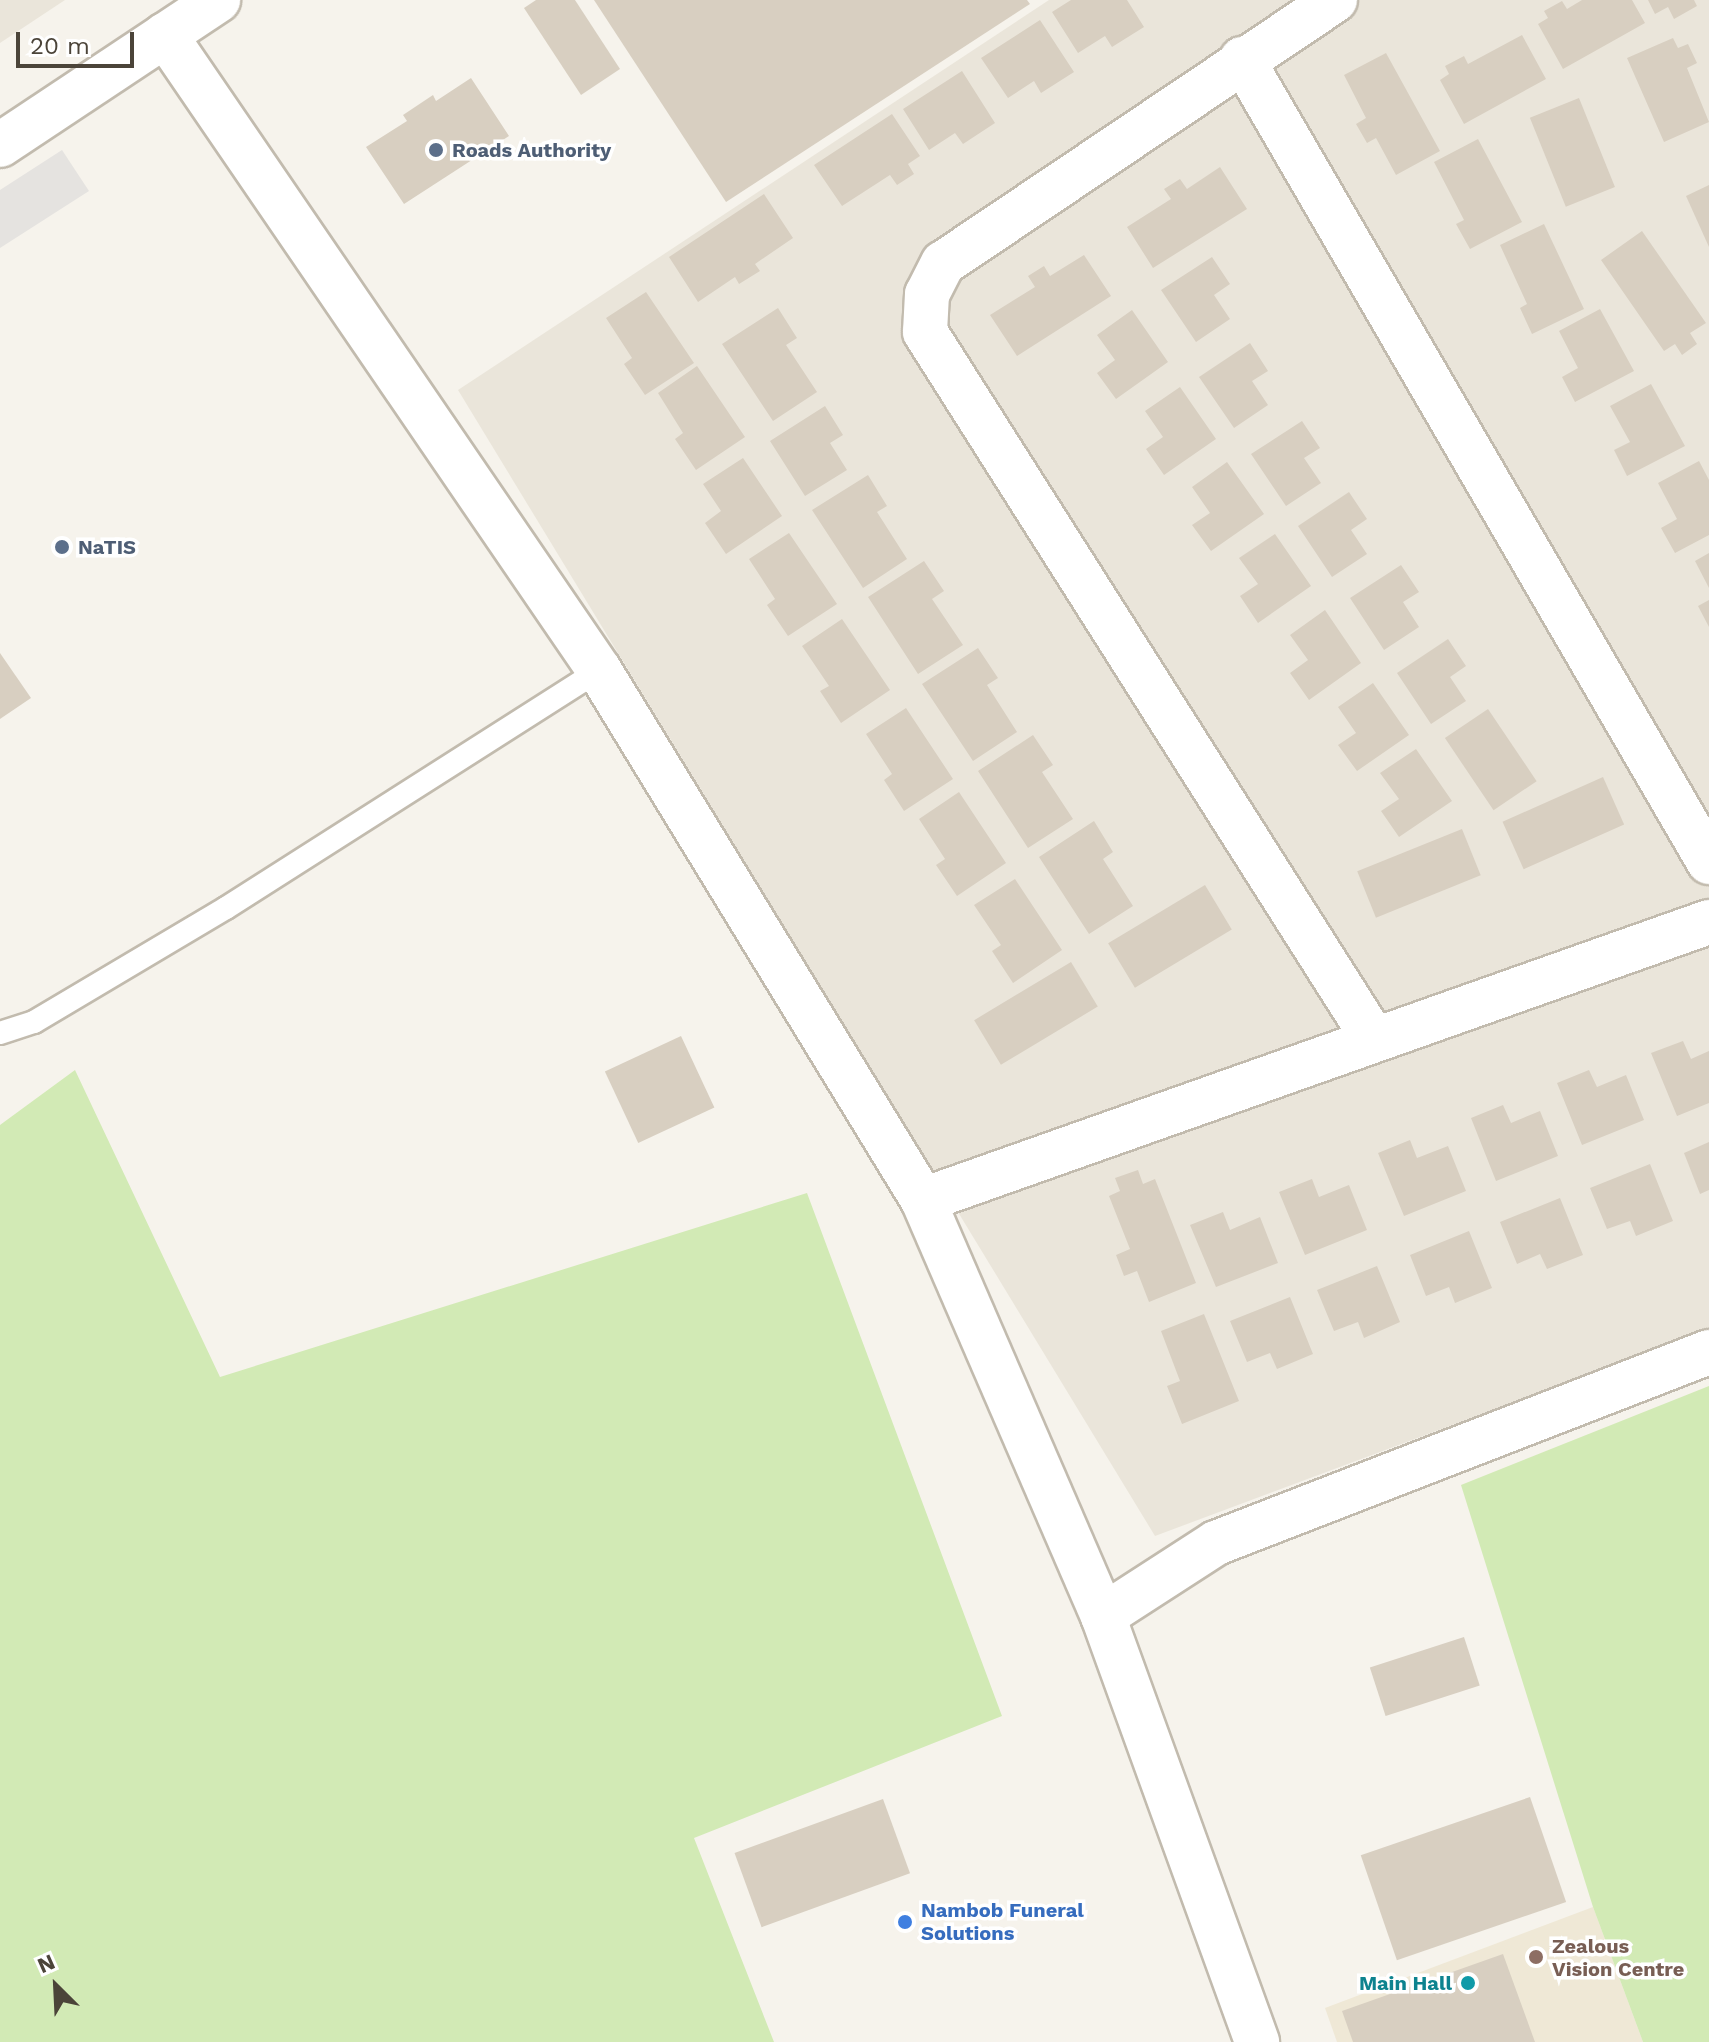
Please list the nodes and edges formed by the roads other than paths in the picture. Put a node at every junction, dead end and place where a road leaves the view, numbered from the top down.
1 (218, 0) edge
2 (1335, 0) edge
3 (165, 35) junction
4 (1242, 59) junction
5 (0, 145) edge
6 (599, 670) junction
7 (1709, 862) edge
8 (1709, 922) edge
9 (0, 1033) edge
10 (1373, 1038) junction
11 (923, 1200) junction
12 (1709, 1352) edge
13 (1103, 1616) junction
14 (1257, 2042) edge

1 - 3 street
2 - 4 street
3 - 5 street
3 - 6 street
4 - 7 street
4 - 10 street
6 - 9 lane
6 - 11 street
8 - 10 street
10 - 11 street
11 - 13 street
12 - 13 street
13 - 14 street

